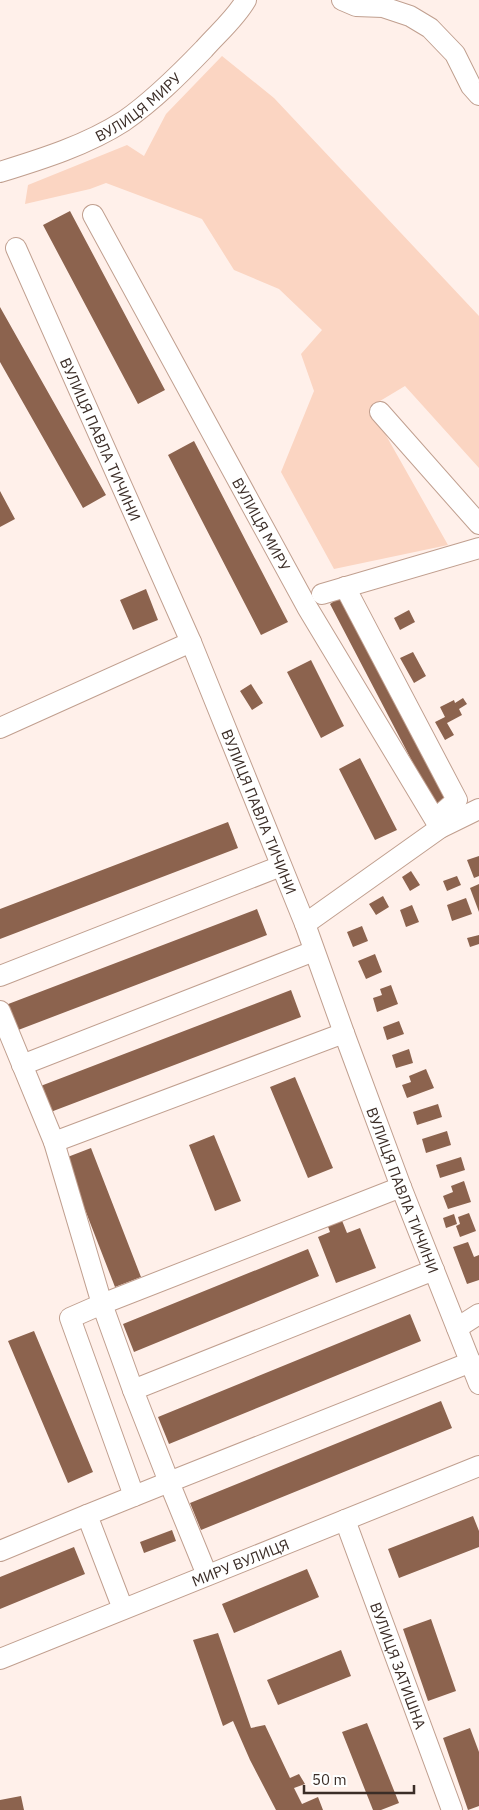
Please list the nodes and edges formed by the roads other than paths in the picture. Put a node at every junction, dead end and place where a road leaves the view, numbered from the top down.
1 (246, 0) edge
2 (342, 0) edge
3 (387, 4) edge
4 (479, 95) edge
5 (0, 172) edge
6 (93, 214) dead end
7 (16, 248) dead end
8 (380, 412) dead end
9 (479, 524) edge
10 (479, 548) edge
11 (345, 587) junction
12 (322, 594) dead end
13 (191, 642) junction
14 (0, 728) edge
15 (479, 809) edge
16 (438, 824) junction
17 (281, 866) junction
18 (305, 924) junction
19 (314, 951) junction
20 (0, 976) edge
21 (0, 1011) edge
22 (344, 1033) junction
23 (22, 1064) junction
24 (54, 1142) junction
25 (401, 1188) junction
26 (434, 1270) junction
27 (102, 1304) junction
28 (479, 1314) edge
29 (457, 1328) junction
30 (471, 1362) junction
31 (479, 1384) edge
32 (132, 1390) junction
33 (479, 1466) edge
34 (169, 1482) junction
35 (134, 1496) junction
36 (87, 1515) junction
37 (345, 1520) junction
38 (0, 1550) edge
39 (207, 1575) junction
40 (123, 1609) junction
41 (0, 1659) edge
42 (452, 1810) edge

1 - 5 street, ВУЛИЦЯ МИРУ
2 - 3 street
3 - 4 street
6 - 16 street, ВУЛИЦЯ МИРУ
7 - 13 street, ВУЛИЦЯ ПАВЛА ТИЧИНИ
8 - 9 street
10 - 11 street
11 - 12 street
11 - 16 street
13 - 14 street
13 - 17 street, ВУЛИЦЯ ПАВЛА ТИЧИНИ
15 - 16 street
16 - 18 street
17 - 18 street, ВУЛИЦЯ ПАВЛА ТИЧИНИ
17 - 20 street
18 - 19 street, ВУЛИЦЯ ПАВЛА ТИЧИНИ
19 - 22 street, ВУЛИЦЯ ПАВЛА ТИЧИНИ
19 - 23 street
21 - 23 street
22 - 24 street
22 - 25 street, ВУЛИЦЯ ПАВЛА ТИЧИНИ
23 - 24 street
24 - 27 street
25 - 26 street, ВУЛИЦЯ ПАВЛА ТИЧИНИ
25 - 27 street
26 - 29 street, ВУЛИЦЯ ПАВЛА ТИЧИНИ
26 - 32 street
27 - 32 street
27 - 35 street
28 - 29 street
29 - 30 street, ВУЛИЦЯ ПАВЛА ТИЧИНИ
30 - 31 street, ВУЛИЦЯ ПАВЛА ТИЧИНИ
30 - 34 street
32 - 34 street
33 - 37 street, МИРУ ВУЛИЦЯ
34 - 35 street
34 - 39 street
35 - 36 street
36 - 38 street
36 - 40 street
37 - 39 street, МИРУ ВУЛИЦЯ
37 - 42 street, ВУЛИЦЯ ЗАТИШНА
39 - 40 street, МИРУ ВУЛИЦЯ
40 - 41 street, МИРУ ВУЛИЦЯ

